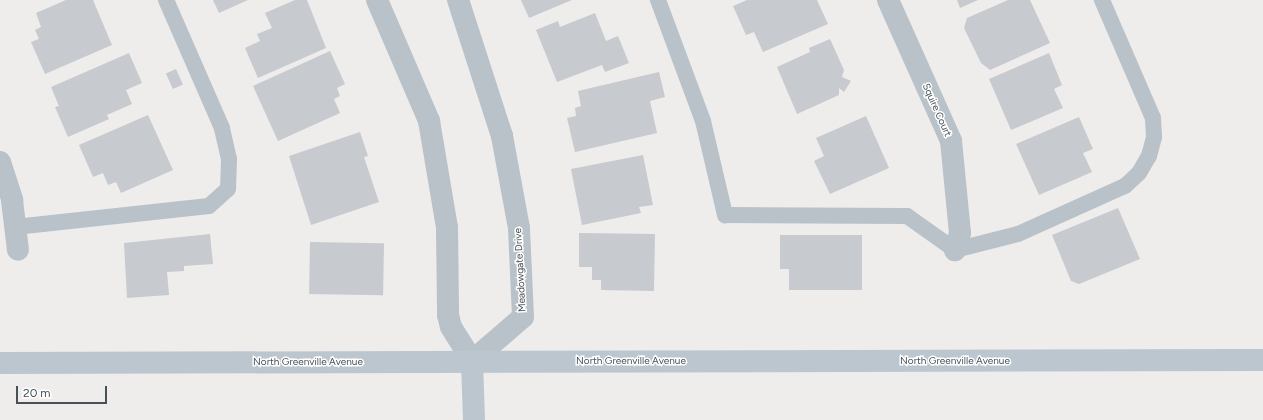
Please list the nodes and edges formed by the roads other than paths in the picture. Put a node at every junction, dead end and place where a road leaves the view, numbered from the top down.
1 (166, 0) edge
2 (377, 0) edge
3 (458, 0) edge
4 (658, 0) edge
5 (888, 0) edge
6 (1102, 0) edge
7 (0, 162) edge
8 (15, 227) junction
9 (18, 250) dead end
10 (955, 250) junction
11 (1263, 360) edge
12 (472, 361) junction
13 (0, 363) edge
14 (474, 420) edge

1 - 8 lane
2 - 12 street
3 - 12 street, Meadowgate Drive
4 - 10 lane
5 - 10 street, Squire Court
6 - 10 lane
7 - 8 street
8 - 9 street
11 - 12 main road, North Greenville Avenue
12 - 13 main road, North Greenville Avenue
12 - 14 main road

